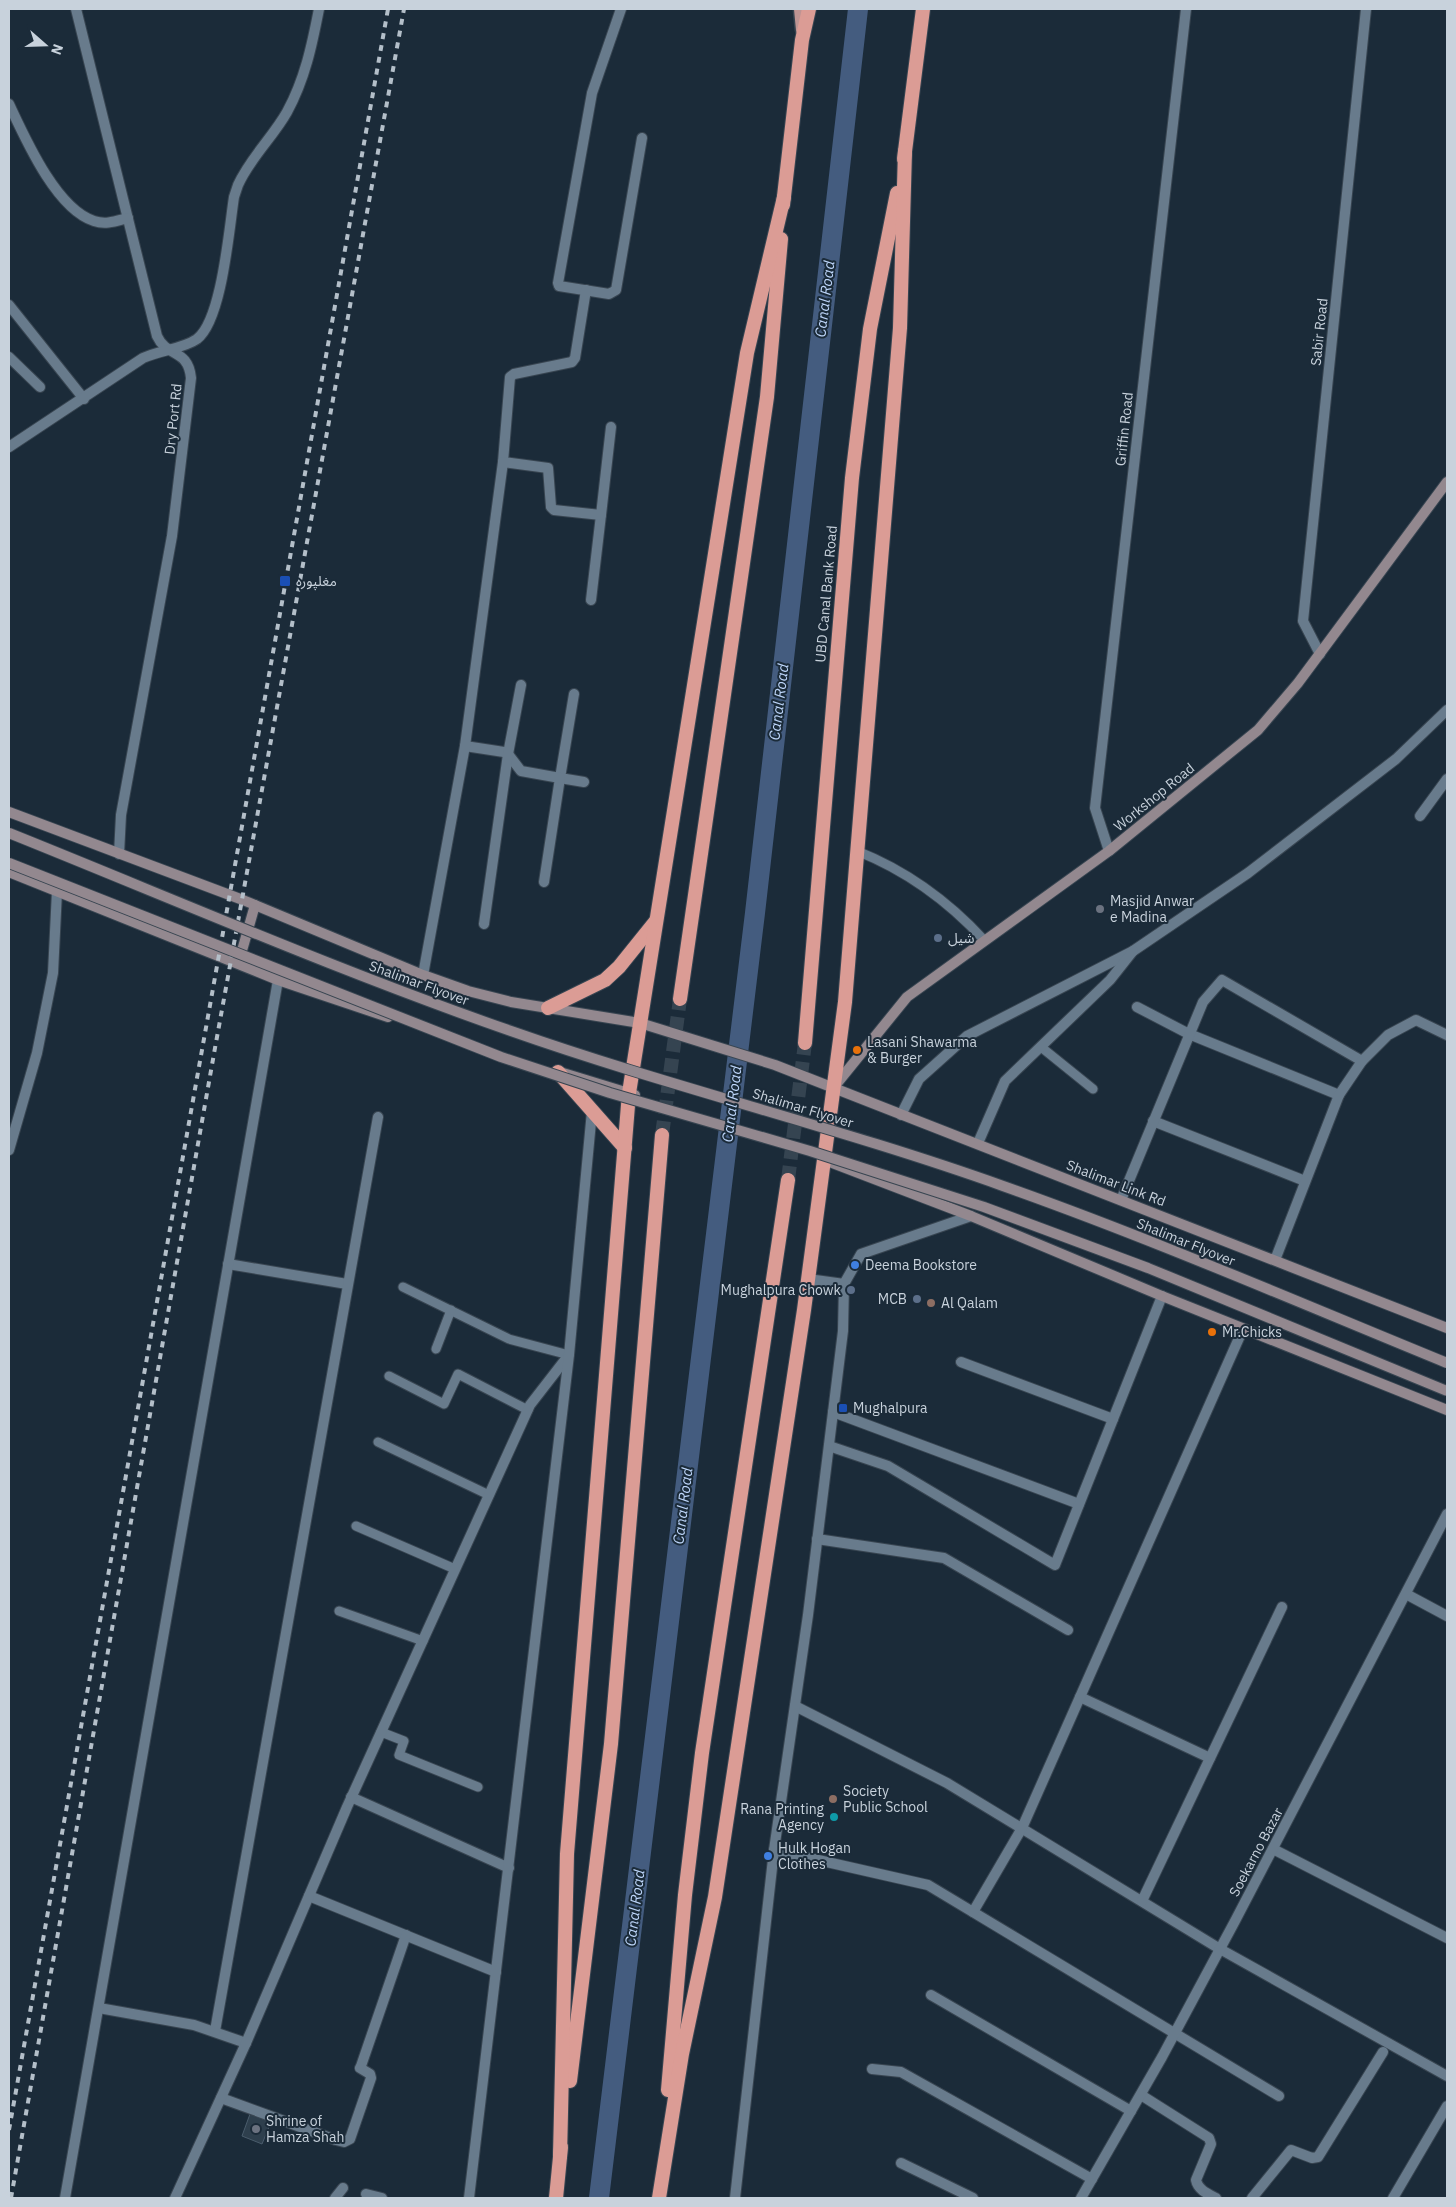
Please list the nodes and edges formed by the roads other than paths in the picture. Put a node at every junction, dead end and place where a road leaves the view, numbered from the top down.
1 (76, 9) edge
2 (319, 9) edge
3 (621, 9) edge
4 (800, 9) edge
5 (808, 9) edge
6 (923, 9) edge
7 (1186, 9) edge
8 (1366, 9) edge
9 (802, 40) junction
10 (9, 104) edge
11 (642, 138) dead end
12 (905, 151) junction
13 (784, 197) junction
14 (128, 218) junction
15 (586, 290) junction
16 (9, 306) edge
17 (168, 349) junction
18 (9, 357) edge
19 (40, 387) dead end
20 (84, 398) junction
21 (611, 427) dead end
22 (9, 447) edge
23 (503, 462) junction
24 (1447, 482) edge
25 (601, 515) junction
26 (592, 600) dead end
27 (1320, 654) junction
28 (521, 685) dead end
29 (574, 694) dead end
30 (1447, 710) edge
31 (465, 746) junction
32 (508, 754) junction
33 (560, 778) junction
34 (1447, 779) edge
35 (584, 782) dead end
36 (9, 812) edge
37 (1420, 816) dead end
38 (9, 833) edge
39 (857, 850) junction
40 (1109, 851) junction
41 (119, 854) junction
42 (9, 863) edge
43 (9, 872) edge
44 (544, 882) dead end
45 (57, 891) junction
46 (255, 905) junction
47 (657, 921) junction
48 (484, 924) dead end
49 (984, 940) junction
50 (1133, 950) junction
51 (238, 964) junction
52 (423, 975) junction
53 (278, 980) junction
54 (680, 999) tunnel mouth
55 (1136, 1007) dead end
56 (548, 1008) junction
57 (640, 1023) junction
58 (1189, 1034) junction
59 (1447, 1035) edge
60 (805, 1043) tunnel mouth
61 (1041, 1047) junction
62 (1362, 1062) junction
63 (557, 1071) junction
64 (834, 1088) junction
65 (1093, 1089) dead end
66 (629, 1093) junction
67 (1339, 1095) junction
68 (592, 1111) junction
69 (901, 1115) junction
70 (378, 1117) dead end
71 (1154, 1121) junction
72 (662, 1135) tunnel mouth
73 (978, 1143) junction
74 (625, 1148) junction
75 (9, 1150) edge
76 (824, 1160) junction
77 (788, 1180) tunnel mouth
78 (1305, 1181) junction
79 (1121, 1200) junction
80 (971, 1216) junction
81 (1275, 1260) junction
82 (228, 1264) junction
83 (808, 1279) junction
84 (347, 1284) junction
85 (844, 1284) junction
86 (403, 1287) dead end
87 (1162, 1296) junction
88 (451, 1310) junction
89 (1447, 1328) edge
90 (1243, 1329) junction
91 (436, 1349) dead end
92 (569, 1355) junction
93 (961, 1362) dead end
94 (1447, 1363) edge
95 (389, 1376) dead end
96 (1447, 1391) edge
97 (528, 1410) junction
98 (1447, 1410) edge
99 (833, 1412) junction
100 (1113, 1419) junction
101 (378, 1442) dead end
102 (829, 1446) junction
103 (489, 1495) junction
104 (1079, 1504) junction
105 (1447, 1514) edge
106 (356, 1526) dead end
107 (817, 1539) junction
108 (456, 1569) junction
109 (1406, 1594) junction
110 (1282, 1607) dead end
111 (339, 1611) dead end
112 (1447, 1616) edge
113 (1068, 1630) dead end
114 (423, 1641) junction
115 (1080, 1697) junction
116 (795, 1706) junction
117 (381, 1732) junction
118 (1210, 1758) junction
119 (478, 1787) dead end
120 (351, 1798) junction
121 (1022, 1828) junction
122 (1273, 1848) junction
123 (774, 1850) junction
124 (509, 1868) junction
125 (309, 1896) junction
126 (1142, 1902) junction
127 (973, 1912) junction
128 (406, 1935) junction
129 (1447, 1938) edge
130 (1220, 1949) junction
131 (496, 1972) junction
132 (932, 1995) dead end
133 (99, 2008) junction
134 (215, 2031) junction
135 (1175, 2034) junction
136 (246, 2043) junction
137 (1383, 2052) dead end
138 (872, 2069) dead end
139 (1447, 2076) edge
140 (1141, 2095) junction
141 (1279, 2096) dead end
142 (221, 2098) junction
143 (1447, 2106) edge
144 (1131, 2111) junction
145 (560, 2156) junction
146 (901, 2163) dead end
147 (1092, 2179) junction
148 (343, 2188) dead end
149 (366, 2194) dead end
150 (65, 2198) edge
151 (176, 2198) edge
152 (335, 2198) edge
153 (382, 2198) edge
154 (469, 2198) edge
155 (556, 2198) edge
156 (658, 2198) edge
157 (735, 2198) edge
158 (973, 2198) edge
159 (1081, 2198) edge
160 (1216, 2198) edge
161 (1252, 2198) edge
162 (1393, 2198) edge

1 - 14 street, Dry Port Rd
2 - 17 street
3 - 15 street
4 - 9 main road
5 - 9 highway
6 - 12 highway
7 - 40 street, Griffin Road
8 - 27 street, Sabir Road
9 - 13 highway
10 - 14 street
11 - 15 street
12 - 39 highway
12 - 60 highway, UBD Canal Bank Road
13 - 47 highway
13 - 54 highway
14 - 17 street, Dry Port Rd
15 - 23 street
16 - 20 street
17 - 20 street
17 - 41 street, Dry Port Rd
18 - 19 street
20 - 22 street
21 - 25 street
23 - 25 street
23 - 31 street
24 - 27 main road, Workshop Road
25 - 26 street
27 - 40 main road, Workshop Road
28 - 32 street
29 - 33 street
30 - 50 street
31 - 32 street
31 - 52 street
32 - 33 street
32 - 48 street
33 - 35 street
33 - 44 street
34 - 37 street
36 - 41 main road, Shalimar Link Rd
38 - 94 main road, Shalimar Flyover, bridge
39 - 49 lane
39 - 64 highway
40 - 49 main road, Workshop Road
41 - 46 main road, Shalimar Link Rd
42 - 96 main road, bridge
43 - 45 main road
45 - 51 main road
45 - 75 street
46 - 51 main road
46 - 52 main road, Shalimar Link Rd
47 - 56 highway
47 - 57 highway
49 - 64 main road, Workshop Road
50 - 61 street
50 - 69 street
51 - 53 main road
52 - 56 main road, Shalimar Link Rd
53 - 63 main road
53 - 82 street
55 - 58 street
56 - 57 main road, Shalimar Link Rd
57 - 64 main road, Shalimar Link Rd
57 - 66 highway
58 - 62 street
58 - 67 street
58 - 71 street
59 - 62 street
61 - 65 lane
61 - 73 street
62 - 67 street
63 - 66 main road
63 - 68 highway
64 - 69 main road, Shalimar Link Rd
64 - 76 highway
66 - 74 highway
66 - 76 main road, bridge
67 - 78 street
68 - 74 highway
68 - 92 street
69 - 73 main road, Shalimar Link Rd
70 - 84 street
71 - 78 street
71 - 79 street
72 - 145 highway
73 - 79 main road, Shalimar Link Rd
74 - 145 highway
76 - 80 main road
76 - 83 highway
77 - 156 highway
78 - 81 street
79 - 81 main road, Shalimar Link Rd
80 - 85 street
80 - 87 main road
81 - 89 main road, Shalimar Link Rd
82 - 84 street
82 - 133 street
83 - 85 street
83 - 156 highway
84 - 134 street
85 - 99 street
86 - 88 lane
87 - 90 main road
87 - 100 street
88 - 91 lane
88 - 92 lane
90 - 98 main road
90 - 115 street
92 - 97 street
92 - 124 street
93 - 100 street
95 - 97 lane
97 - 103 street
99 - 102 street
99 - 104 street
100 - 104 street
101 - 103 lane
102 - 104 street
102 - 107 street
103 - 108 street
105 - 109 street, Soekarno Bazar
106 - 108 lane
107 - 113 street
107 - 116 street
108 - 114 street
109 - 112 street
109 - 122 street, Soekarno Bazar
110 - 118 street
111 - 114 lane
114 - 117 street
115 - 118 street
115 - 121 street
116 - 121 street
116 - 123 street
117 - 119 lane
117 - 120 street
118 - 126 street
120 - 124 street
120 - 125 street
121 - 126 street
121 - 127 street
122 - 129 street
122 - 130 street, Soekarno Bazar
123 - 127 street
123 - 157 street
124 - 131 street
125 - 128 street
125 - 136 street
126 - 130 street
127 - 135 street
128 - 131 street
128 - 142 street
130 - 135 street, Soekarno Bazar
130 - 139 street
131 - 154 street
132 - 144 street
133 - 134 street
133 - 150 street
134 - 136 street
135 - 140 street, Soekarno Bazar
135 - 141 street
136 - 142 street
137 - 161 street
138 - 147 street
140 - 144 street, Soekarno Bazar
140 - 160 street
142 - 151 street
143 - 162 street
144 - 147 street, Soekarno Bazar
145 - 155 highway
146 - 158 street
147 - 159 street, Soekarno Bazar
148 - 152 street
149 - 153 street

